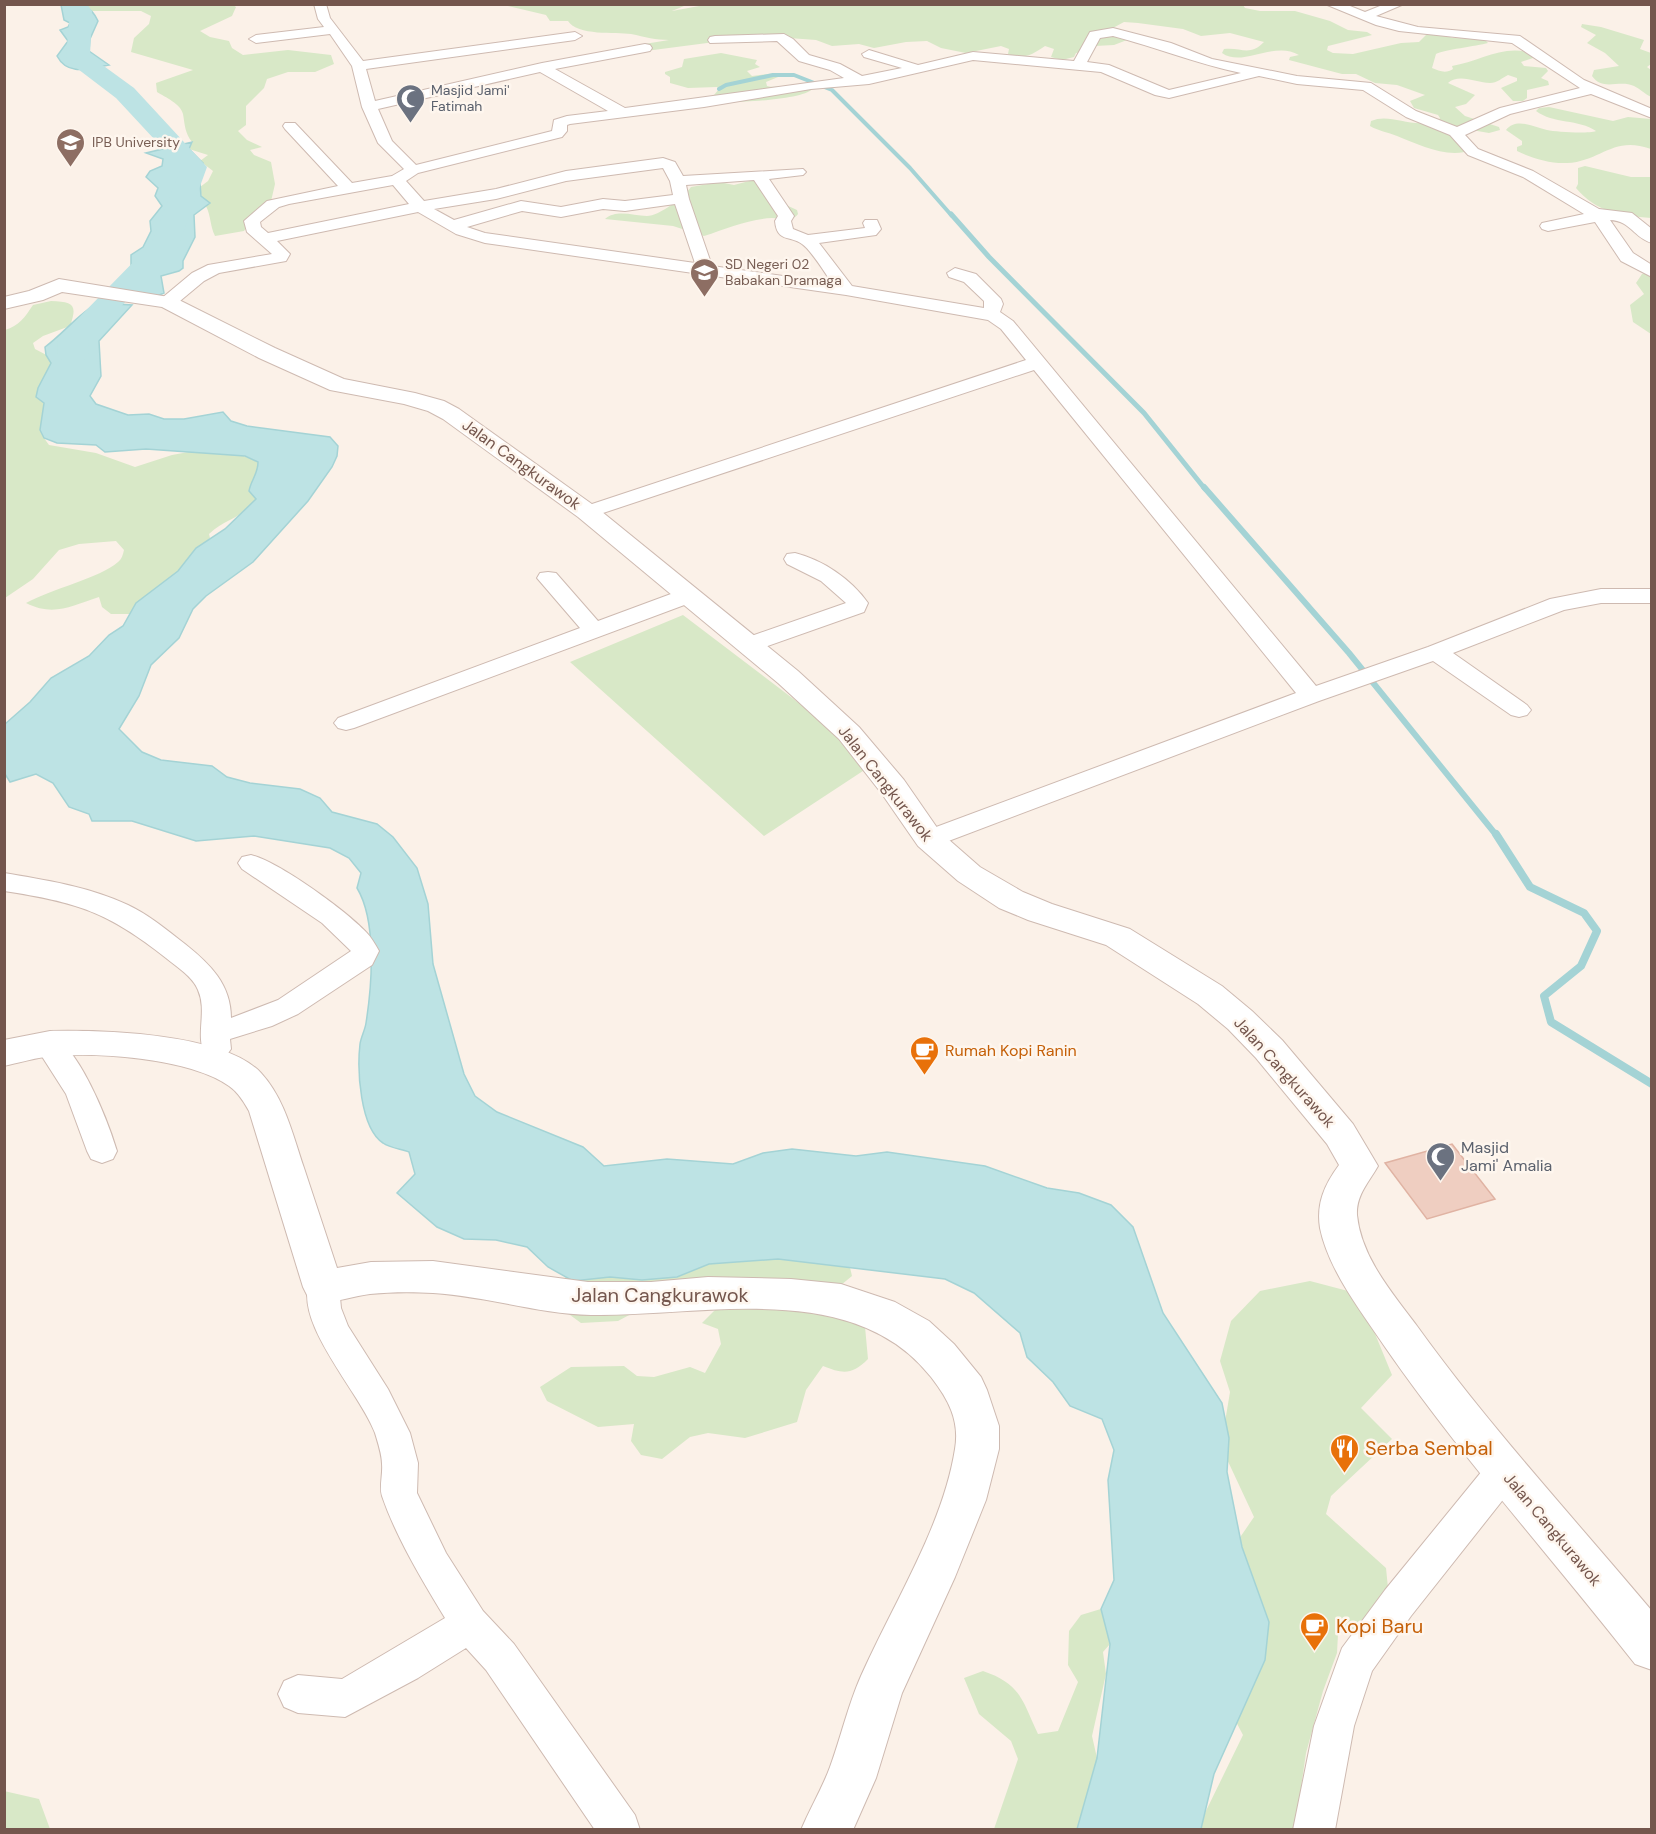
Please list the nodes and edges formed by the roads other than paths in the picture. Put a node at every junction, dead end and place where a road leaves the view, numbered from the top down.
1 (320, 4) edge
2 (1331, 4) edge
3 (1398, 4) edge
4 (1365, 16) junction
5 (332, 30) junction
6 (575, 36) dead end
7 (256, 39) dead end
8 (715, 40) dead end
9 (487, 46) junction
10 (645, 48) dead end
11 (869, 54) dead end
12 (1079, 64) junction
13 (359, 66) junction
14 (542, 67) junction
15 (918, 69) junction
16 (1260, 72) junction
17 (795, 77) dead end
18 (858, 80) junction
19 (813, 85) junction
20 (1594, 89) junction
21 (369, 107) junction
22 (623, 113) junction
23 (1652, 114) edge
24 (290, 126) dead end
25 (1458, 133) junction
26 (412, 170) junction
27 (798, 172) dead end
28 (759, 176) junction
29 (397, 180) junction
30 (678, 181) junction
31 (348, 188) junction
32 (681, 199) junction
33 (422, 206) junction
34 (1597, 215) junction
35 (871, 223) dead end
36 (452, 226) junction
37 (1548, 226) dead end
38 (1652, 238) edge
39 (265, 239) junction
40 (808, 240) junction
41 (705, 269) junction
42 (1652, 272) edge
43 (956, 273) dead end
44 (846, 291) junction
45 (162, 300) junction
46 (4, 303) edge
47 (990, 315) junction
48 (1036, 363) junction
49 (588, 512) junction
50 (795, 559) dead end
51 (548, 578) dead end
52 (687, 596) junction
53 (1652, 596) edge
54 (594, 630) junction
55 (748, 645) junction
56 (1436, 652) junction
57 (1311, 696) junction
58 (1519, 710) dead end
59 (346, 723) dead end
60 (929, 839) junction
61 (251, 863) dead end
62 (4, 882) edge
63 (48, 1044) junction
64 (216, 1048) junction
65 (4, 1053) edge
66 (102, 1151) dead end
67 (323, 1287) junction
68 (1504, 1471) junction
69 (470, 1624) junction
70 (1652, 1648) edge
71 (298, 1694) dead end
72 (620, 1830) edge
73 (826, 1830) edge
74 (1314, 1830) edge

1 - 5 street
2 - 4 street
3 - 4 street
4 - 20 street
5 - 7 street
5 - 13 street
6 - 9 street
8 - 18 street
9 - 13 street
9 - 14 street
10 - 14 street
11 - 15 street
12 - 15 street
12 - 16 street
12 - 16 street
13 - 21 street
14 - 21 street
14 - 22 street
15 - 18 street
16 - 25 street
17 - 19 street
18 - 19 street
19 - 22 street
20 - 23 street
20 - 25 street
21 - 26 street
22 - 26 street
24 - 31 street
25 - 34 street
26 - 29 street
27 - 28 street
28 - 30 street
28 - 40 street
29 - 31 street
29 - 33 street
30 - 32 street
30 - 33 street
31 - 39 street
32 - 36 street
32 - 41 street
33 - 36 street
33 - 39 street
34 - 37 street
34 - 38 street
34 - 42 street
35 - 40 street
36 - 41 street
39 - 45 street
40 - 44 street
41 - 44 street
43 - 47 street
44 - 47 street
45 - 46 street, Jalan Cangkurawok
45 - 49 street, Jalan Cangkurawok
47 - 48 street
48 - 49 street
48 - 57 street
49 - 52 street, Jalan Cangkurawok
50 - 55 street
51 - 54 street
52 - 54 street
52 - 55 street, Jalan Cangkurawok
53 - 56 street
54 - 59 street
55 - 60 street, Jalan Cangkurawok
56 - 57 street
56 - 58 street
57 - 60 street
60 - 68 street, Jalan Cangkurawok
61 - 64 street
62 - 64 street
63 - 64 street
63 - 65 street
63 - 66 street
64 - 67 street
67 - 69 street
67 - 73 street, Jalan Cangkurawok
68 - 70 street, Jalan Cangkurawok
68 - 74 street
69 - 71 street
69 - 72 street

